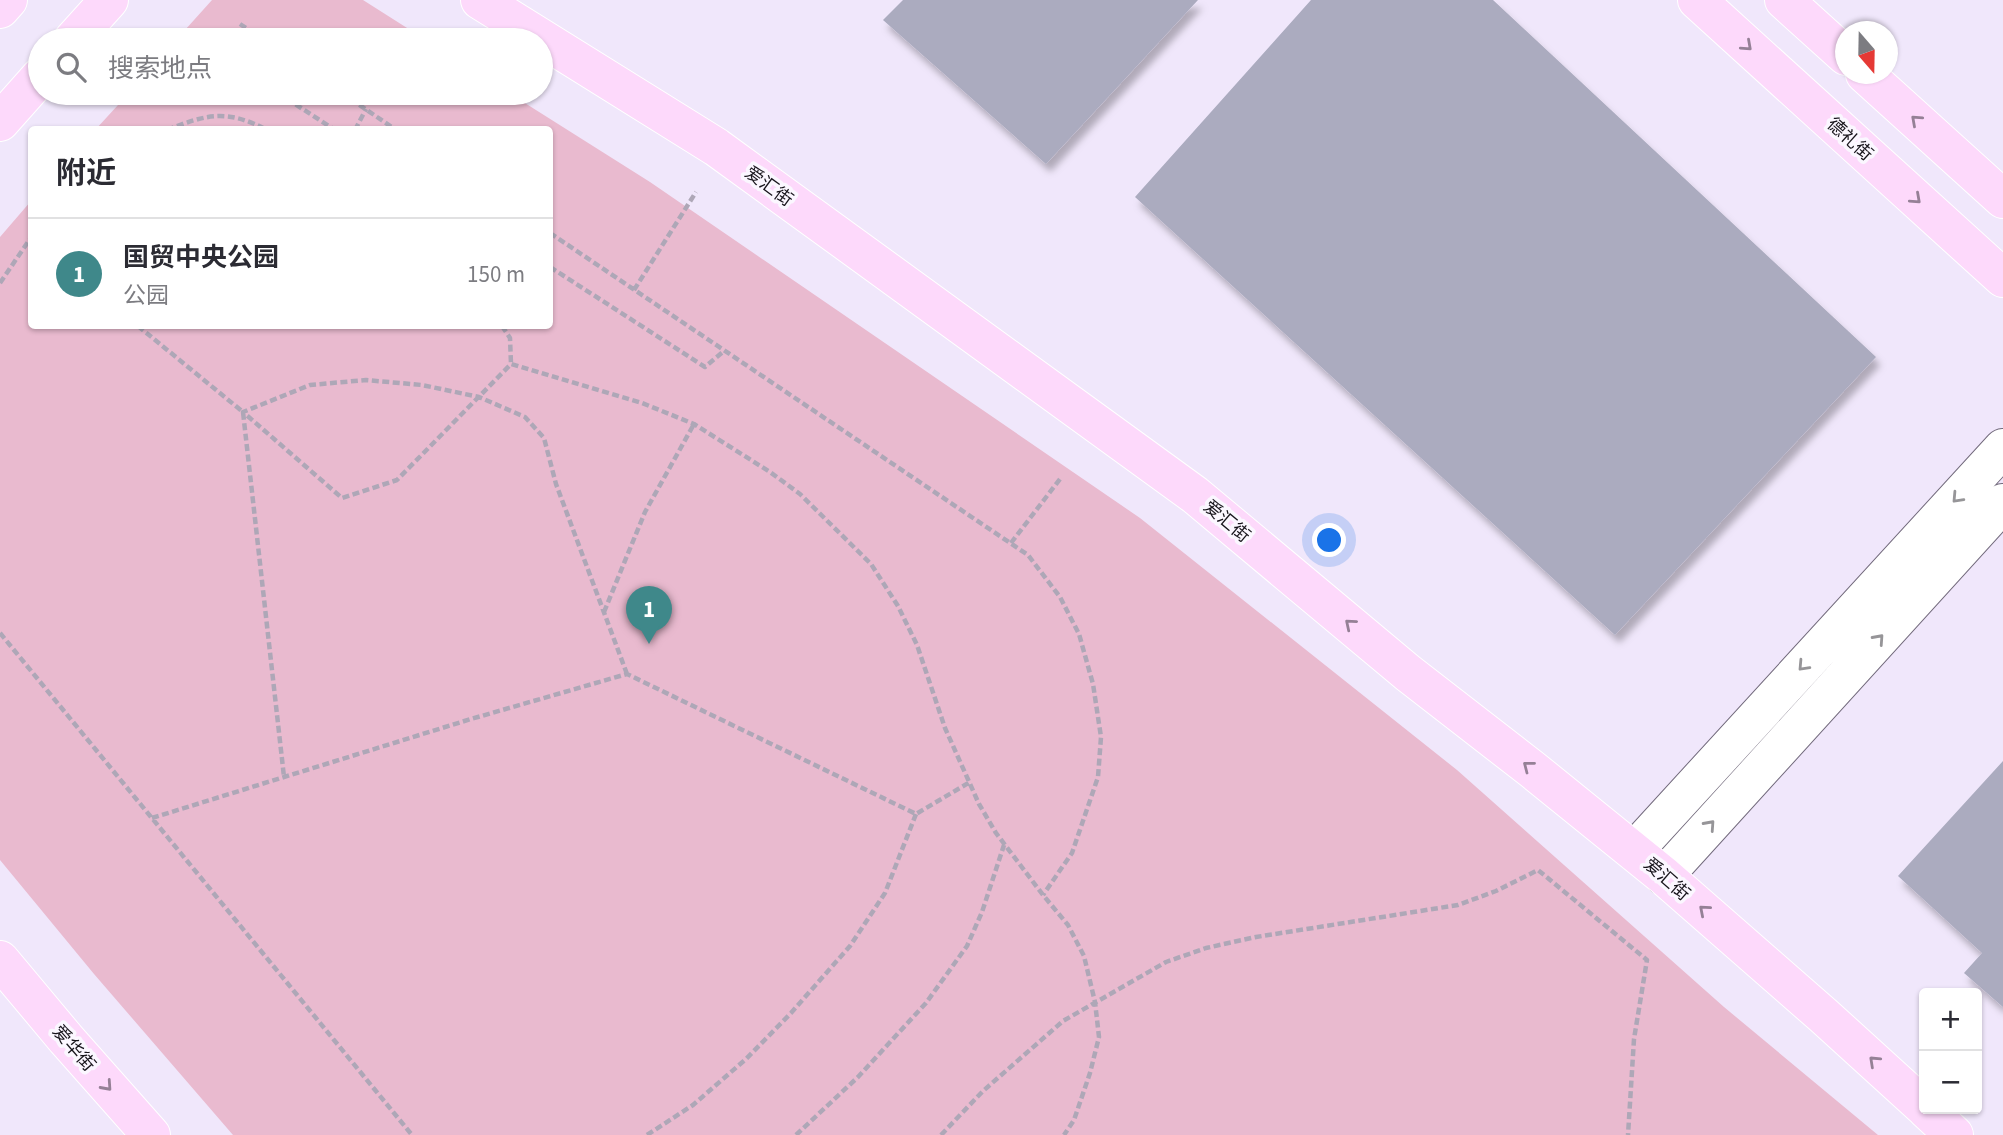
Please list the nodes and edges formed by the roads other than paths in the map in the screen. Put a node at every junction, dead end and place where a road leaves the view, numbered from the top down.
1 (8, 0) edge
2 (109, 0) edge
3 (480, 0) edge
4 (1697, 0) edge
5 (1784, 0) edge
6 (0, 9) edge
7 (84, 28) edge
8 (525, 28) edge
9 (553, 46) edge
10 (1835, 46) edge
11 (1876, 84) edge
12 (28, 90) edge
13 (0, 122) edge
14 (2003, 199) edge
15 (2003, 278) edge
16 (2003, 448) edge
17 (2003, 503) edge
18 (1634, 850) junction
19 (1664, 876) junction
20 (0, 960) edge
21 (1919, 1103) edge
22 (1931, 1114) edge
23 (150, 1135) edge
24 (1954, 1135) edge

1 - 6 main road
2 - 7 main road
8 -> 3 main road, 爱汇街
4 -> 15 main road, 德礼街
5 - 10 main road
18 -> 9 main road, 爱汇街
14 -> 11 main road
12 - 13 main road
16 -> 18 street
19 -> 17 street
18 - 19 main road, 爱汇街
21 -> 19 main road, 爱汇街
20 -> 23 main road, 爱华街
22 - 24 main road, 爱汇街

